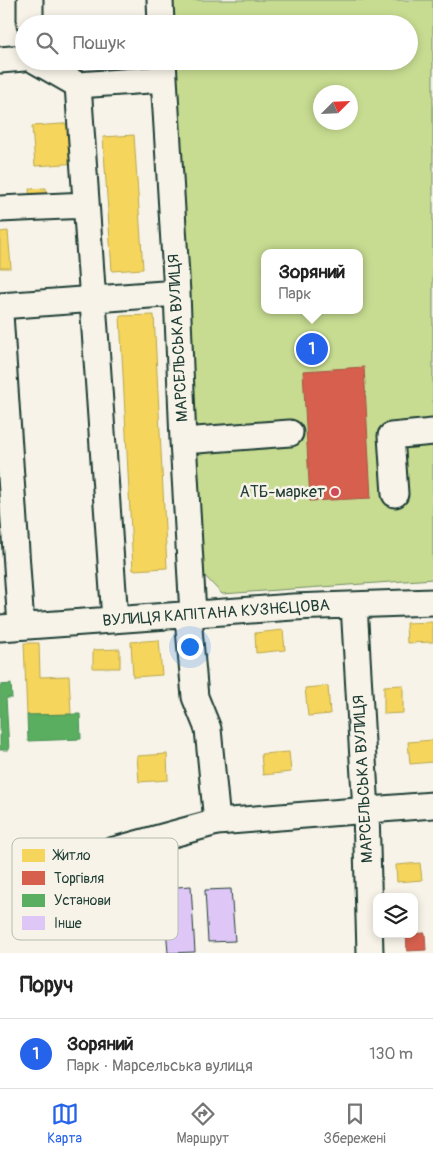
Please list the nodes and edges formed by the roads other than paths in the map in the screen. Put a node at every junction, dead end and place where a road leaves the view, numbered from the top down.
1 (30, 0) edge
2 (160, 0) edge
3 (30, 15) edge
4 (161, 15) edge
5 (15, 59) edge
6 (0, 60) edge
7 (52, 70) edge
8 (164, 70) edge
9 (78, 85) junction
10 (86, 205) junction
11 (0, 209) edge
12 (177, 293) junction
13 (93, 300) junction
14 (0, 306) edge
15 (0, 314) edge
16 (433, 432) edge
17 (290, 434) dead end
18 (183, 440) junction
19 (396, 494) dead end
20 (433, 602) edge
21 (354, 605) junction
22 (193, 614) junction
23 (115, 620) junction
24 (11, 627) edge
25 (433, 806) edge
26 (366, 812) junction
27 (217, 822) junction
28 (158, 838) edge
29 (370, 953) edge

1 - 3 street
2 - 4 street
5 - 6 street
7 - 9 street
8 - 9 street
8 - 12 street, МАРСЕЛЬСЬКА ВУЛИЦЯ
9 - 10 street
10 - 11 street
10 - 13 street
12 - 13 street
12 - 18 street, МАРСЕЛЬСЬКА ВУЛИЦЯ
13 - 14 street
13 - 23 street
15 - 24 street
16 - 19 street
17 - 18 street
18 - 22 street, МАРСЕЛЬСЬКА ВУЛИЦЯ
20 - 21 street, ВУЛИЦЯ КАПІТАНА КУЗНЄЦОВА
21 - 22 street, ВУЛИЦЯ КАПІТАНА КУЗНЄЦОВА
21 - 26 street, МАРСЕЛЬСЬКА ВУЛИЦЯ
22 - 23 street, ВУЛИЦЯ КАПІТАНА КУЗНЄЦОВА
22 - 27 street, МАРСЕЛЬСЬКА ВУЛИЦЯ
23 - 24 street, ВУЛИЦЯ КАПІТАНА КУЗНЄЦОВА
25 - 26 street
26 - 27 street
26 - 29 street, МАРСЕЛЬСЬКА ВУЛИЦЯ
27 - 28 street

